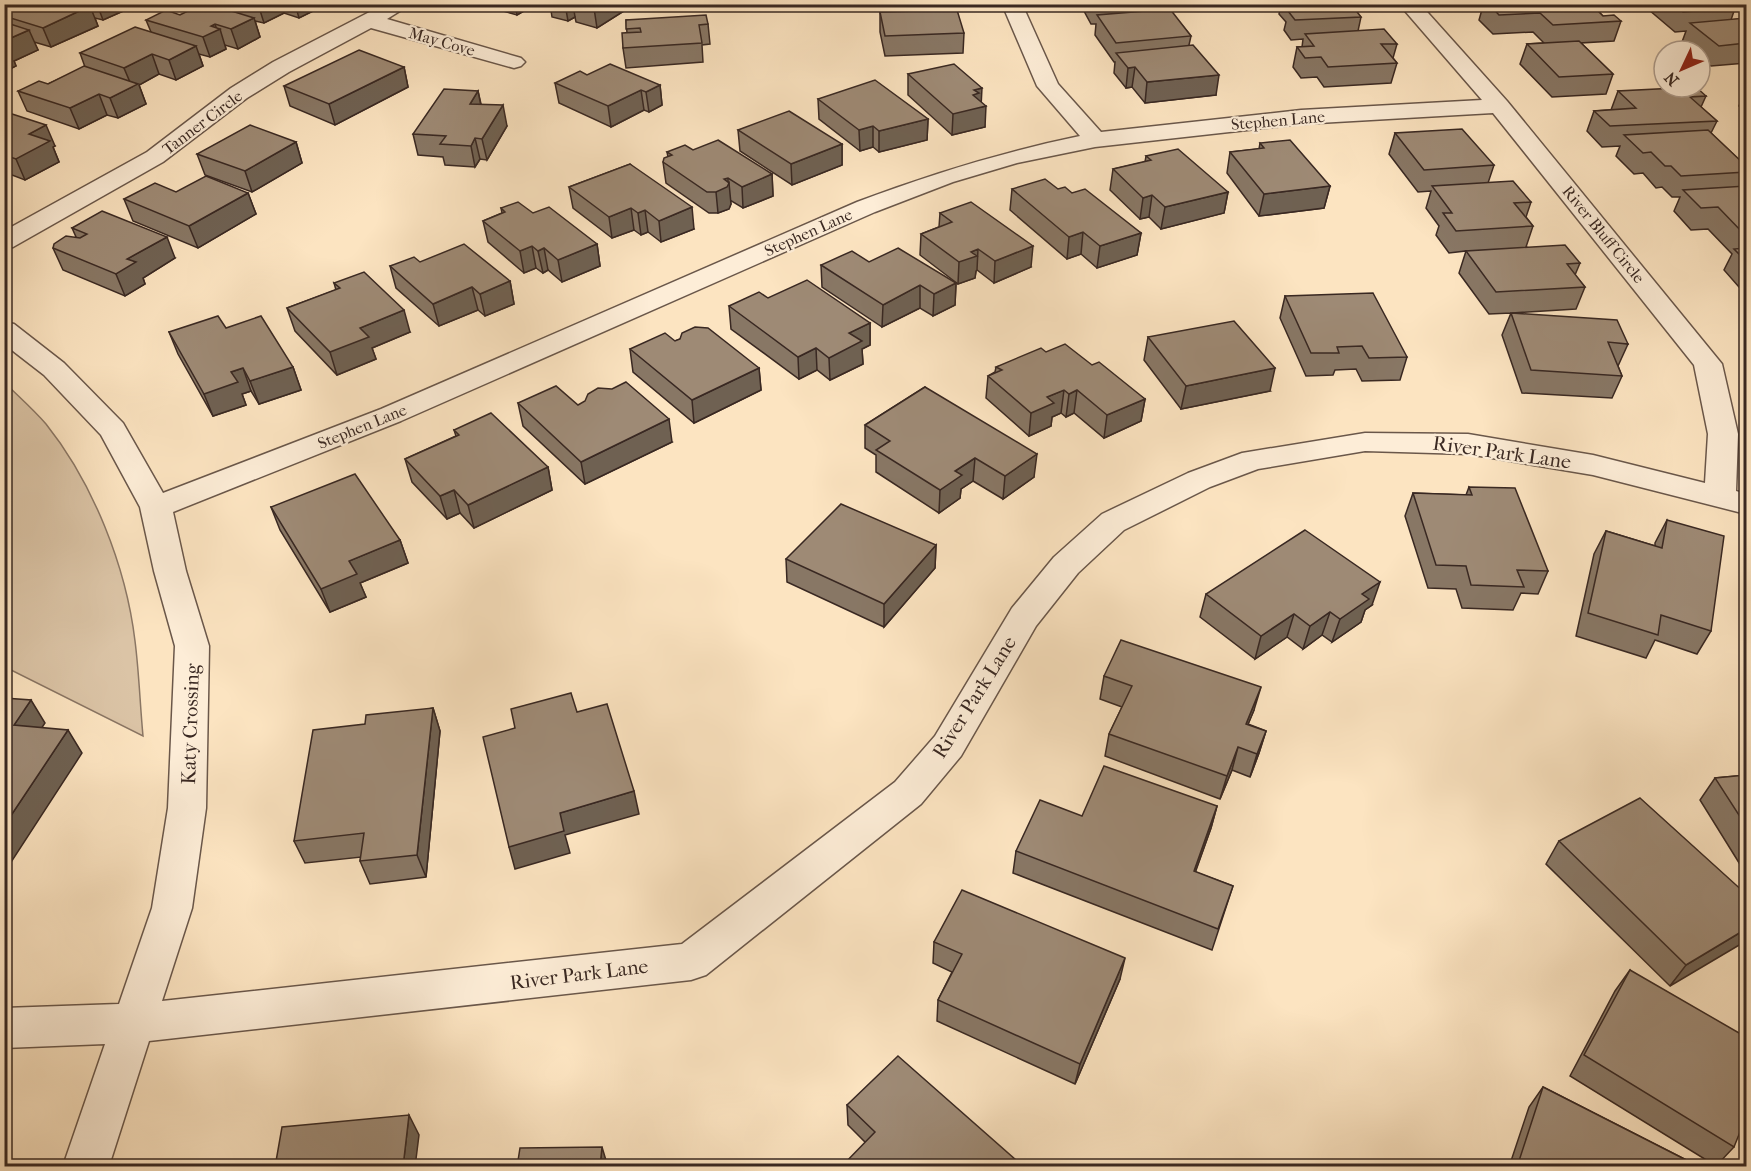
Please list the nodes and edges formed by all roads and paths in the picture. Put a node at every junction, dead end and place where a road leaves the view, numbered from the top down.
1 (401, 4) edge
2 (1012, 4) edge
3 (1409, 4) edge
4 (370, 21) junction
5 (514, 62) dead end
6 (1499, 106) junction
7 (1095, 140) junction
8 (4, 242) edge
9 (4, 330) edge
10 (1733, 501) edge
11 (156, 507) junction
12 (134, 1023) junction
13 (4, 1028) edge
14 (86, 1167) edge

1 - 4 street, Tanner Circle
2 - 7 street
3 - 6 street, River Bluff Circle
4 - 5 street, May Cove
4 - 8 street, Tanner Circle
6 - 7 street, Stephen Lane
6 - 10 street, River Bluff Circle
7 - 11 street, Stephen Lane
9 - 11 street, Katy Crossing
10 - 12 street, River Park Lane
11 - 12 street, Katy Crossing
12 - 13 street, River Park Lane
12 - 14 street, Katy Crossing

